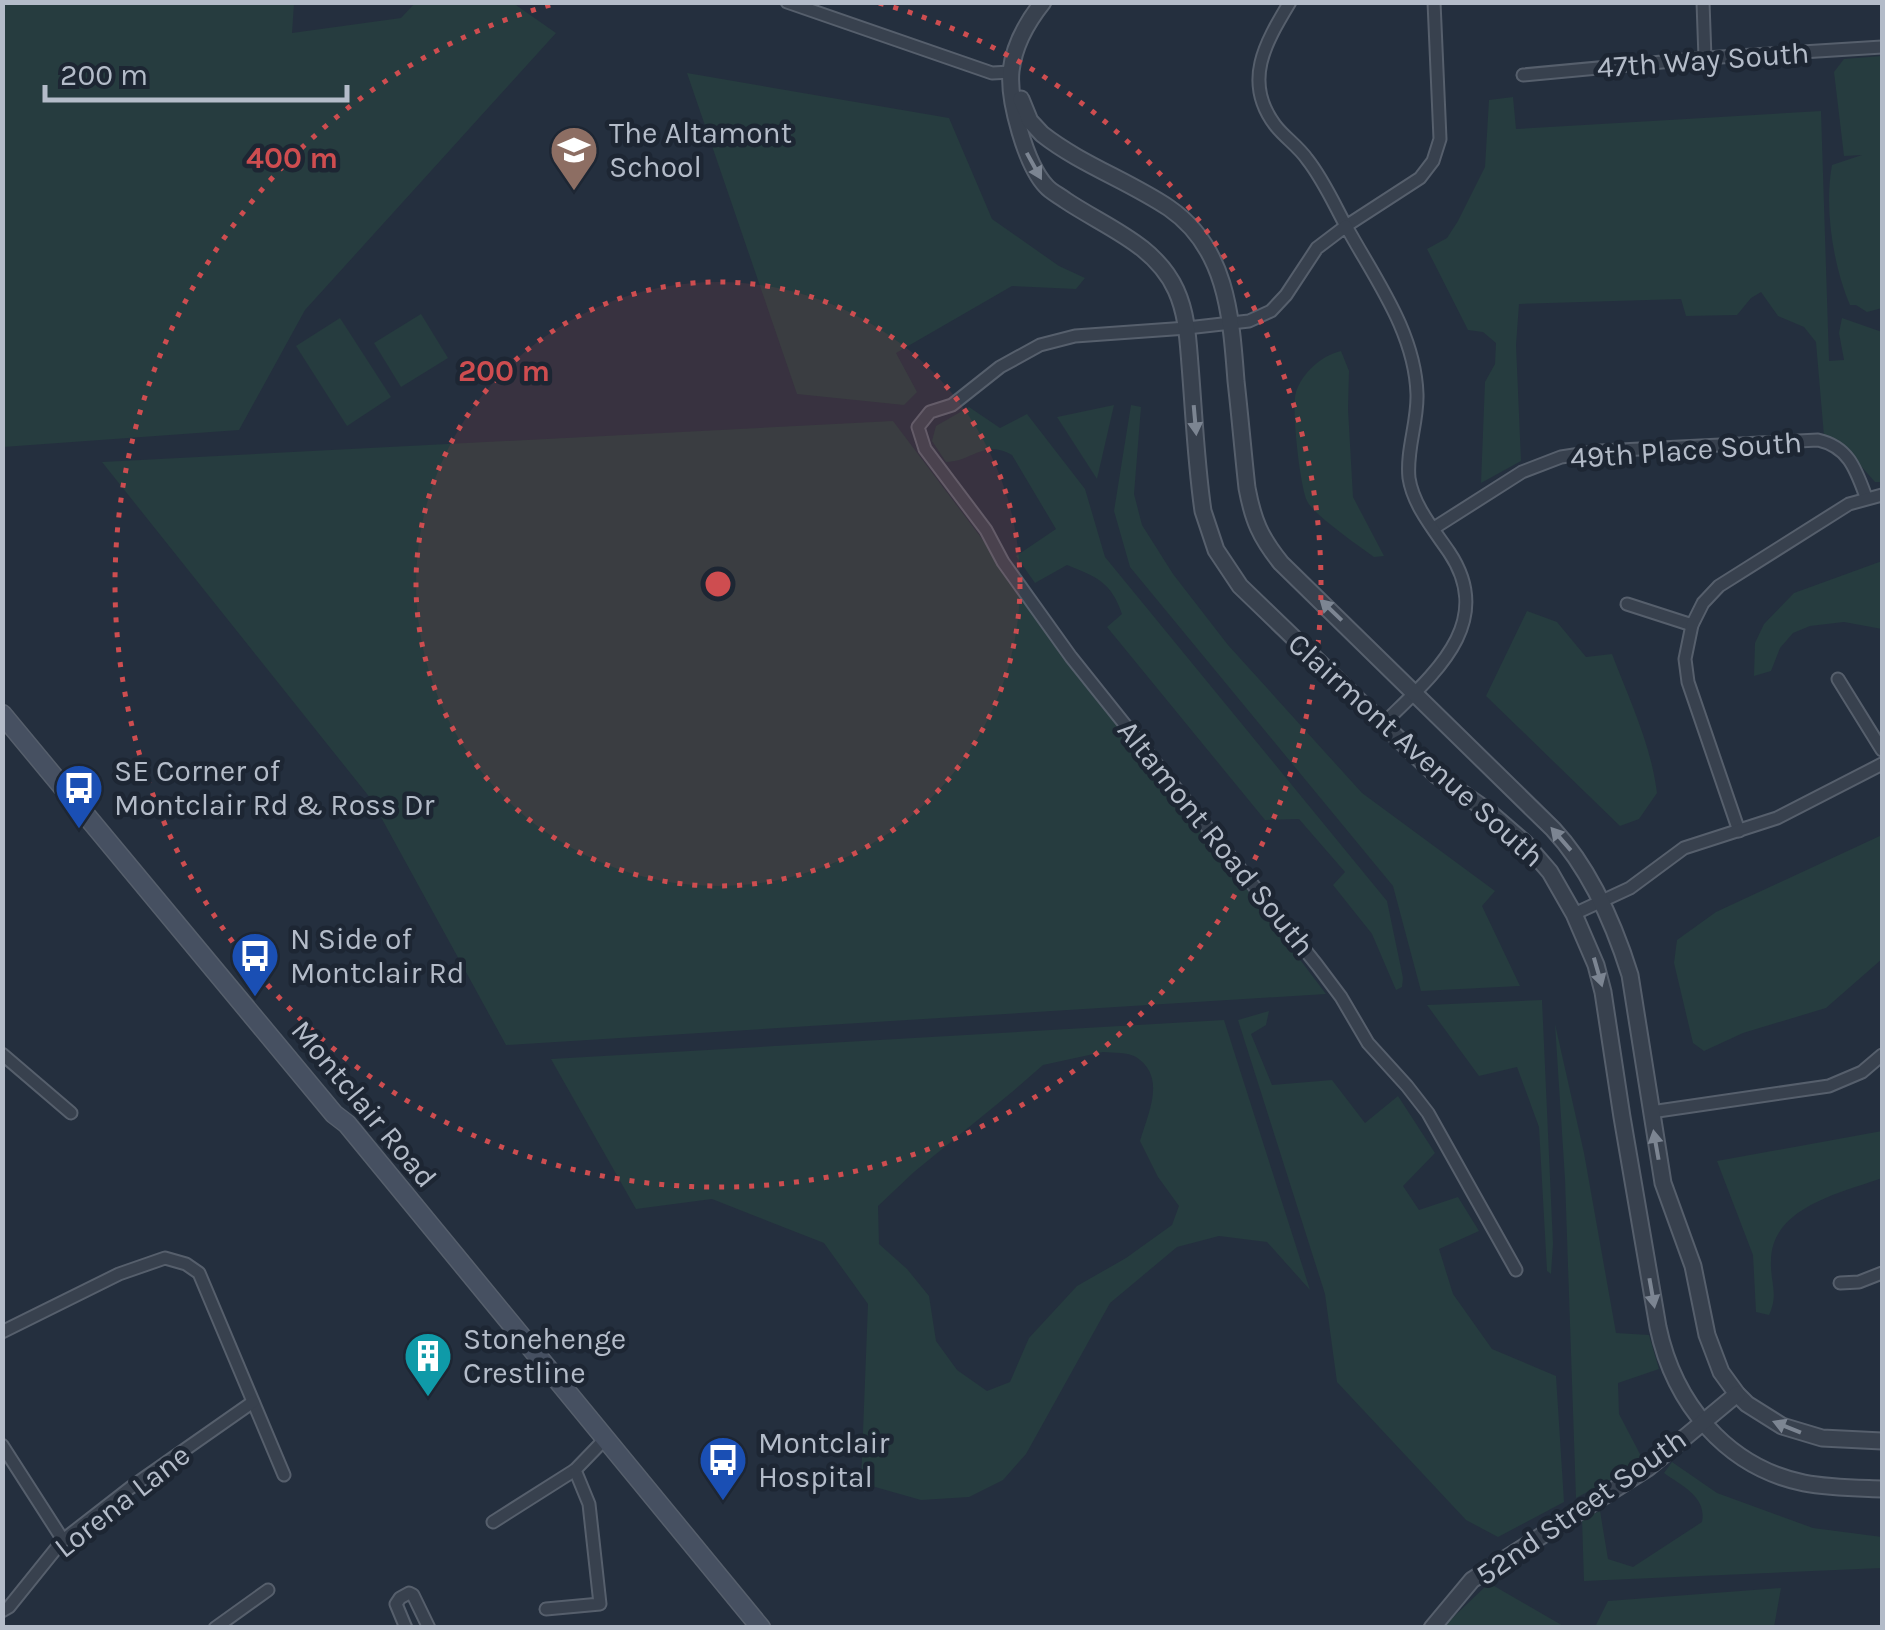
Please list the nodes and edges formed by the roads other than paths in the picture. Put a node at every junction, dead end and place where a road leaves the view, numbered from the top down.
1 (787, 2) edge
2 (1043, 2) edge
3 (1290, 2) edge
4 (1434, 2) edge
5 (1703, 2) edge
6 (1882, 47) edge
7 (1706, 58) junction
8 (1011, 72) junction
9 (1523, 75) dead end
10 (1346, 226) junction
11 (1231, 324) junction
12 (1186, 328) junction
13 (1882, 494) edge
14 (1866, 497) junction
15 (1434, 528) junction
16 (1627, 604) dead end
17 (1692, 625) junction
18 (1838, 679) dead end
19 (1414, 692) junction
20 (2, 714) edge
21 (1382, 725) junction
22 (1882, 750) edge
23 (1882, 764) edge
24 (1738, 831) junction
25 (1600, 902) junction
26 (1574, 914) junction
27 (2, 1054) edge
28 (1882, 1056) edge
29 (71, 1112) dead end
30 (1650, 1112) junction
31 (1516, 1270) dead end
32 (1882, 1274) edge
33 (1840, 1283) dead end
34 (2, 1332) edge
35 (1737, 1394) junction
36 (252, 1402) junction
37 (1702, 1422) junction
38 (605, 1439) junction
39 (1882, 1441) edge
40 (2, 1445) edge
41 (575, 1470) junction
42 (284, 1475) dead end
43 (1882, 1489) edge
44 (493, 1522) dead end
45 (63, 1540) junction
46 (268, 1590) dead end
47 (546, 1609) dead end
48 (2, 1611) edge
49 (215, 1628) edge
50 (406, 1628) edge
51 (429, 1628) edge
52 (760, 1628) edge
53 (1432, 1628) edge

1 - 8 street
2 - 8 street, Clairmont Avenue South
3 - 10 street
4 - 10 street
5 - 7 street
6 - 7 street, 47th Way South
7 - 9 street, 47th Way South
8 - 11 street, Clairmont Avenue South
8 -> 12 street, Clairmont Avenue South
10 - 11 street
10 - 15 street
11 - 12 street
19 -> 11 street, Clairmont Avenue South
12 -> 21 street, Clairmont Avenue South
12 - 31 street, Altamont Road South
13 - 14 street
14 - 15 street, 49th Place South
14 - 17 street
15 - 19 street
16 - 17 street
17 - 24 street
18 - 22 street
19 - 21 street
25 -> 19 street, Clairmont Avenue South
20 - 38 main road, Montclair Road
21 - 26 street, Clairmont Avenue South
23 - 24 street
24 - 25 street
25 - 26 street
25 - 30 street, Clairmont Avenue South
26 -> 37 street, Clairmont Avenue South
27 - 29 street
28 - 30 street
35 -> 30 street, Clairmont Avenue South
32 - 33 street
34 - 36 street
35 - 37 street, 52nd Street South
39 -> 35 street, Clairmont Avenue South
36 - 42 street
36 - 45 street, Lorena Lane
37 - 43 street, Clairmont Avenue South
37 - 53 street, 52nd Street South
38 - 41 street
38 - 52 main road, Montclair Road
40 - 45 street
41 - 44 street
41 - 47 street
45 - 48 street, Lorena Lane
46 - 49 street
50 - 51 street

